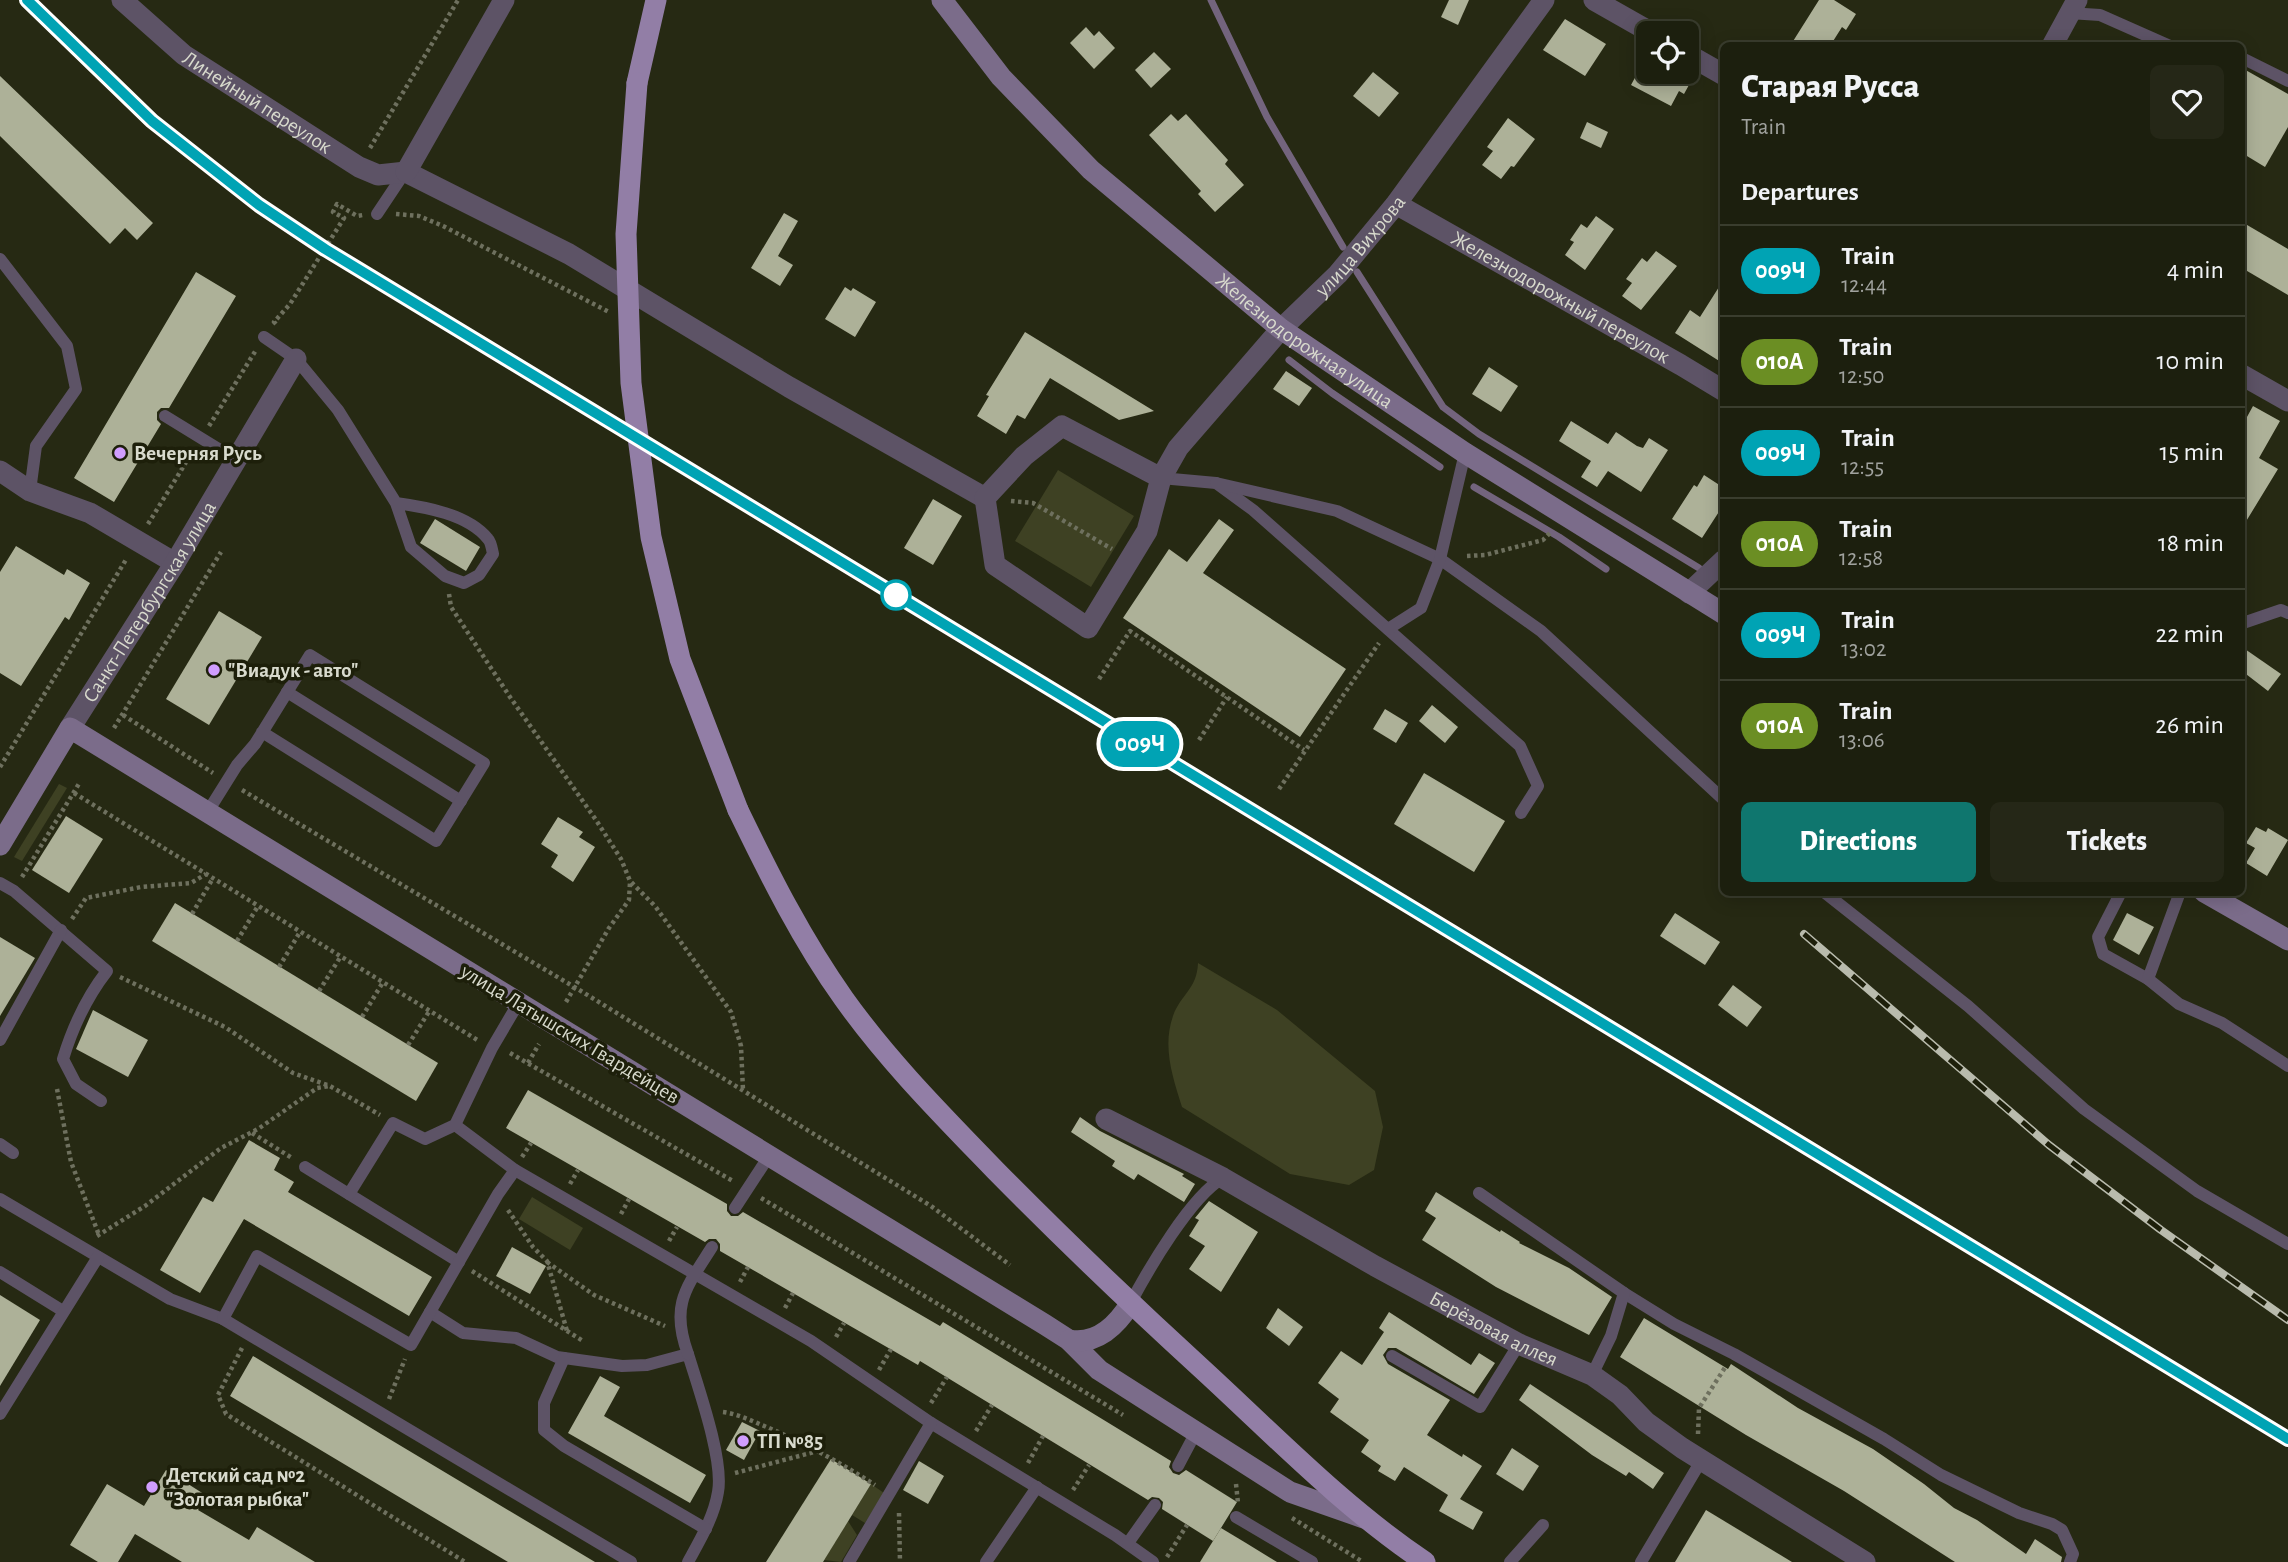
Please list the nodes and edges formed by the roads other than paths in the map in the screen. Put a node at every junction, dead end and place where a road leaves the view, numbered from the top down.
1 (122, 0) edge
2 (503, 0) edge
3 (656, 0) edge
4 (942, 0) edge
5 (1544, 0) edge
6 (1594, 0) edge
7 (2073, 7) edge
8 (1636, 24) edge
9 (2054, 42) edge
10 (2161, 42) edge
11 (2245, 60) edge
12 (1699, 61) edge
13 (1720, 73) edge
14 (2288, 81) edge
15 (405, 172) junction
16 (1396, 204) junction
17 (377, 214) road end
18 (0, 259) edge
19 (1282, 329) junction
20 (264, 337) dead end
21 (296, 359) junction
22 (2245, 377) edge
23 (1720, 389) edge
24 (2288, 401) edge
25 (165, 416) dead end
26 (1465, 453) junction
27 (236, 459) junction
28 (0, 471) edge
29 (1161, 478) junction
30 (1216, 483) junction
31 (30, 491) junction
32 (985, 498) junction
33 (396, 503) junction
34 (1440, 559) junction
35 (175, 563) junction
36 (1720, 564) edge
37 (1689, 593) junction
38 (1720, 612) edge
39 (2288, 613) edge
40 (2245, 622) edge
41 (1388, 629) junction
42 (287, 692) junction
43 (71, 728) junction
44 (262, 732) junction
45 (1720, 796) edge
46 (461, 801) junction
47 (207, 813) junction
48 (1521, 813) dead end
49 (0, 845) edge
50 (0, 883) edge
51 (1829, 896) edge
52 (2119, 896) edge
53 (2179, 896) edge
54 (2211, 896) edge
55 (62, 931) junction
56 (2288, 940) edge
57 (2148, 979) junction
58 (519, 1002) junction
59 (0, 1040) edge
60 (2288, 1066) edge
61 (101, 1101) dead end
62 (1106, 1119) dead end
63 (455, 1125) junction
64 (0, 1144) edge
65 (13, 1153) dead end
66 (769, 1156) junction
67 (305, 1167) road end
68 (515, 1170) junction
69 (1223, 1178) junction
70 (1479, 1193) dead end
71 (349, 1194) junction
72 (0, 1199) edge
73 (735, 1208) dead end
74 (2288, 1244) edge
75 (712, 1247) dead end
76 (98, 1257) junction
77 (459, 1262) junction
78 (0, 1272) edge
79 (696, 1273) junction
80 (1624, 1293) junction
81 (1130, 1304) junction
82 (63, 1311) junction
83 (430, 1312) junction
84 (223, 1319) junction
85 (1069, 1340) junction
86 (1519, 1344) junction
87 (688, 1354) junction
88 (1392, 1356) dead end
89 (564, 1358) junction
90 (1592, 1375) junction
91 (0, 1414) edge
92 (927, 1420) junction
93 (1196, 1432) junction
94 (1701, 1461) junction
95 (1178, 1466) dead end
96 (1037, 1487) junction
97 (1155, 1505) dead end
98 (1236, 1517) dead end
99 (1364, 1518) junction
100 (1543, 1525) dead end
101 (706, 1529) junction
102 (1128, 1543) junction
103 (631, 1562) edge
104 (688, 1562) edge
105 (849, 1562) edge
106 (986, 1562) edge
107 (1153, 1562) edge
108 (1312, 1562) edge
109 (1425, 1562) edge
110 (1510, 1562) edge
111 (1641, 1562) edge
112 (1865, 1562) edge
113 (2070, 1562) edge

1 - 15 street, Линейный переулок
2 - 15 street
3 - 81 main road, bridge
4 - 19 main road, Железнодорожная улица
5 - 16 street, улица Вихрова
6 - 8 street
7 - 9 street
7 - 10 lane
11 - 14 lane
12 - 13 street
15 - 17 lane
15 - 32 street
16 - 19 street, улица Вихрова
16 - 23 street, Железнодорожный переулок
18 - 31 lane
19 - 26 main road, Железнодорожная улица
19 - 29 street, улица Вихрова
20 - 21 lane
21 - 27 street, Санкт-Петербургская улица
21 - 33 lane
22 - 24 street
25 - 27 lane
26 - 34 lane
26 - 37 main road, Железнодорожная улица
27 - 35 street, Санкт-Петербургская улица
28 - 31 street
29 - 30 lane
29 - 32 street
29 - 32 street, улица Вихрова
30 - 34 lane
30 - 41 lane
31 - 35 street
33 - 33 lane
34 - 41 lane
34 - 45 lane
35 - 43 street, Санкт-Петербургская улица
36 - 37 street
37 - 38 main road, Железнодорожная улица
39 - 40 lane
41 - 48 lane
42 - 44 lane
42 - 46 lane
42 - 46 lane
43 - 47 main road, улица Латышских Гвардейцев
43 - 49 main road, Санкт-Петербургская улица
44 - 46 lane
44 - 47 lane
47 - 58 main road, улица Латышских Гвардейцев
50 - 55 lane
51 - 74 lane
52 - 57 lane
53 - 57 lane
54 - 56 main road
55 - 59 lane
55 - 61 lane
57 - 60 lane
58 - 63 lane
58 - 66 main road, улица Латышских Гвардейцев
62 - 69 street, Берёзовая аллея
63 - 68 lane
63 - 71 lane
64 - 65 lane
66 - 73 lane
66 - 85 main road, улица Латышских Гвардейцев
67 - 71 lane
68 - 77 lane
68 - 79 lane
69 - 81 lane
69 - 86 street, Берёзовая аллея
70 - 80 lane
71 - 77 lane
72 - 76 lane
75 - 79 lane
76 - 82 lane
76 - 84 lane
77 - 83 lane
78 - 82 lane
79 - 87 lane
79 - 92 lane
80 - 90 lane
80 - 113 lane
81 - 85 main road
81 - 99 main road
82 - 91 lane
83 - 84 lane
83 - 89 lane
84 - 103 lane
85 - 93 main road, улица Латышских Гвардейцев
86 - 88 lane
86 - 90 street, Берёзовая аллея
87 - 89 lane
87 - 101 lane
89 - 101 lane
90 - 94 street, Берёзовая аллея
92 - 96 lane
92 - 105 lane
93 - 95 lane
93 - 99 main road, улица Латышских Гвардейцев
94 - 111 lane
94 - 112 street, Берёзовая аллея
96 - 102 lane
96 - 106 lane
97 - 102 lane
98 - 108 lane
99 - 109 main road
100 - 110 lane
101 - 104 lane
102 - 107 lane

